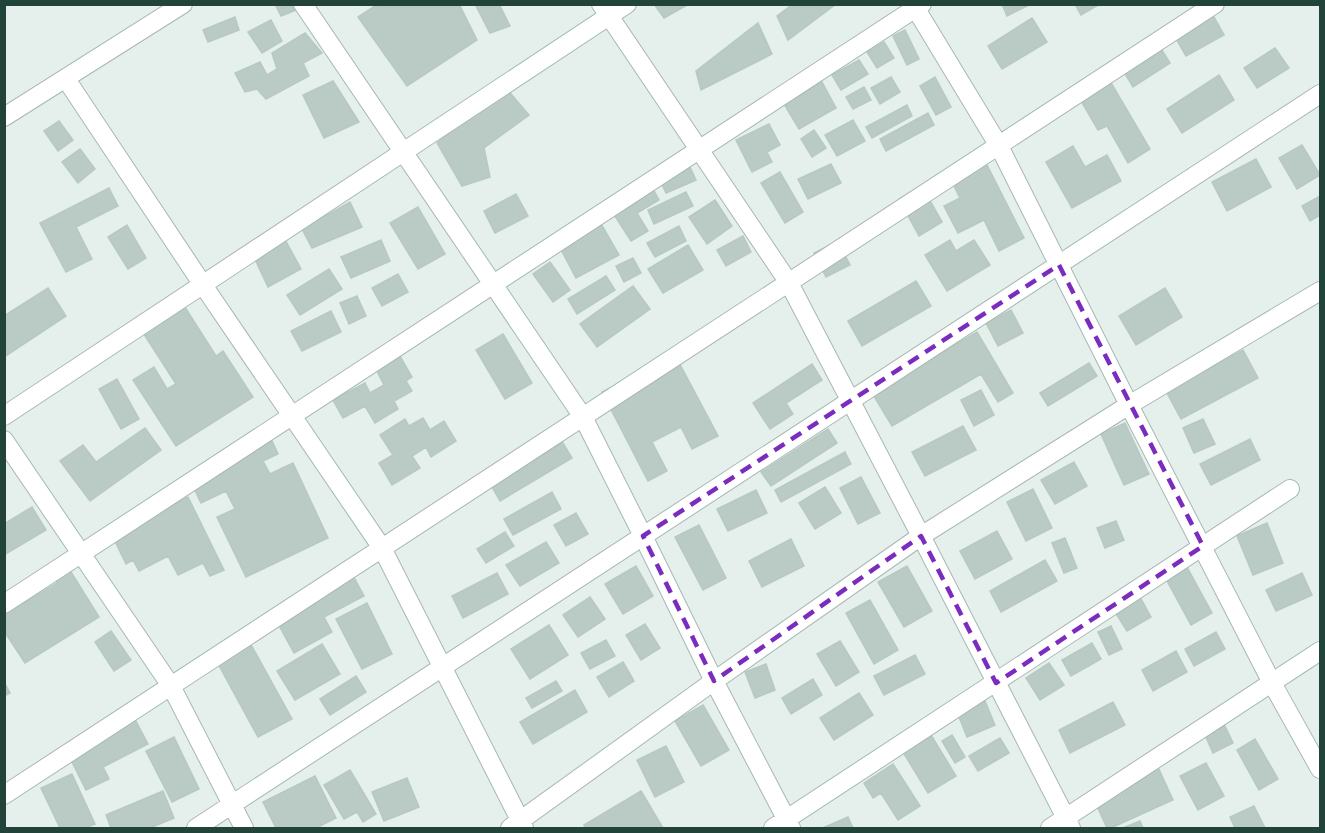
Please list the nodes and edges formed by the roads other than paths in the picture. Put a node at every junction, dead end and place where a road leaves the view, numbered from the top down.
1 (183, 4) edge
2 (303, 4) edge
3 (627, 4) edge
4 (1215, 4) edge
5 (917, 6) edge
6 (604, 11) edge
7 (66, 79) junction
8 (1320, 94) edge
9 (4, 117) edge
10 (999, 146) junction
11 (699, 150) junction
12 (403, 152) junction
13 (1059, 265) junction
14 (789, 283) junction
15 (203, 285) junction
16 (493, 285) junction
17 (1320, 291) edge
18 (850, 401) junction
19 (1129, 405) junction
20 (4, 416) edge
21 (292, 416) junction
22 (583, 417) junction
23 (4, 440) edge
24 (1290, 489) dead end
25 (643, 536) junction
26 (921, 536) junction
27 (1203, 546) junction
28 (382, 548) junction
29 (81, 554) junction
30 (4, 604) edge
31 (1320, 651) edge
32 (443, 668) junction
33 (714, 681) junction
34 (996, 682) junction
35 (1272, 682) junction
36 (171, 686) junction
37 (1320, 769) edge
38 (4, 795) edge
39 (232, 805) junction
40 (1069, 823) edge
41 (783, 825) edge
42 (518, 826) edge
43 (196, 828) edge
44 (244, 828) edge
45 (1050, 828) edge

1 - 7 street
2 - 12 street
3 - 6 street
4 - 10 street
5 - 10 street
5 - 11 street
6 - 11 street
6 - 12 street
7 - 9 street
7 - 15 street
8 - 13 street
10 - 13 street
10 - 14 street
11 - 14 street
11 - 16 street
12 - 15 street
12 - 16 street
13 - 18 street
13 - 19 street
14 - 18 street
14 - 22 street
15 - 20 street
15 - 21 street
16 - 21 street
16 - 22 street
17 - 19 street
18 - 25 street
18 - 26 street
19 - 26 street
19 - 27 street
21 - 28 street
21 - 29 street
22 - 25 street
22 - 28 street
23 - 29 street
24 - 27 street
25 - 32 street
25 - 33 street
26 - 33 street
26 - 34 street
27 - 34 street
27 - 35 street
28 - 32 street
28 - 36 street
29 - 30 street
29 - 36 street
31 - 35 street
32 - 39 street
32 - 42 street
33 - 41 street
33 - 42 street
34 - 40 street
34 - 41 street
35 - 37 street
35 - 40 street
36 - 38 street
36 - 39 street
39 - 43 street
39 - 44 street
40 - 45 street

